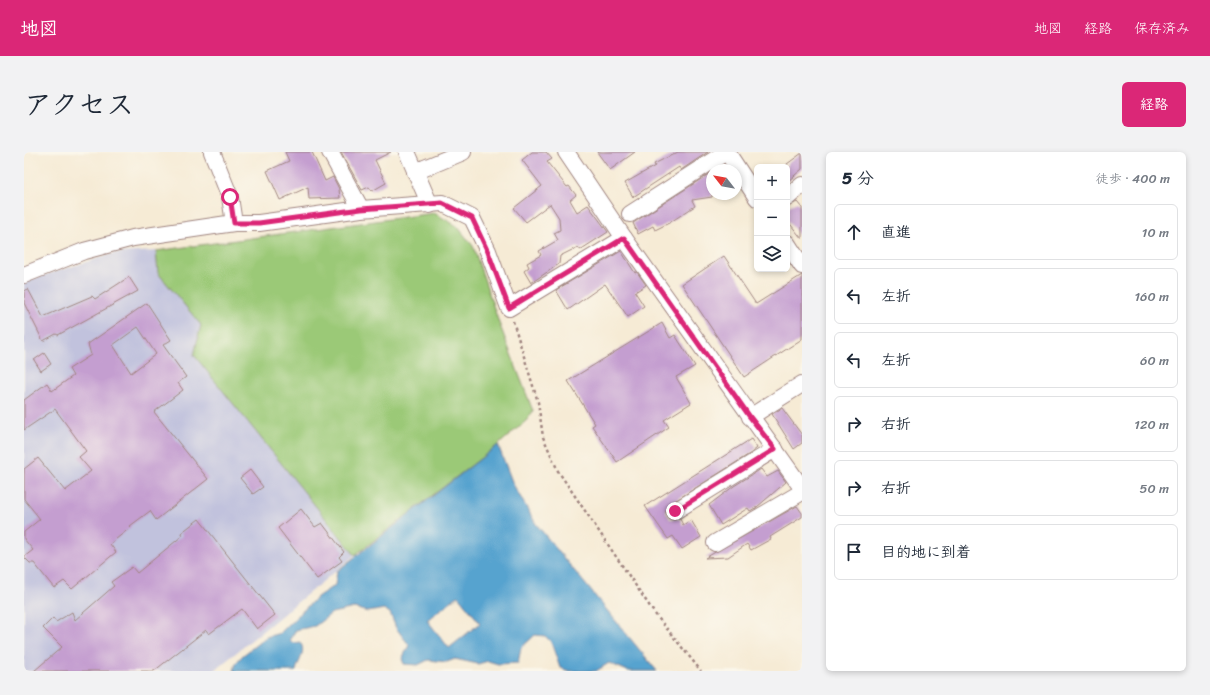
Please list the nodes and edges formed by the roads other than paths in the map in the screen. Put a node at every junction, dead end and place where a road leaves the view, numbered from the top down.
1 (212, 152) edge
2 (330, 152) edge
3 (407, 152) edge
4 (463, 152) edge
5 (566, 152) edge
6 (727, 152) edge
7 (415, 172) junction
8 (802, 185) edge
9 (754, 193) edge
10 (790, 195) edge
11 (430, 205) junction
12 (361, 209) junction
13 (630, 214) dead end
14 (234, 223) junction
15 (624, 238) junction
16 (790, 248) edge
17 (802, 266) edge
18 (24, 275) edge
19 (802, 384) edge
20 (750, 417) junction
21 (775, 449) junction
22 (797, 468) edge
23 (802, 488) edge
24 (802, 492) edge
25 (675, 511) dead end
26 (715, 543) dead end

1 - 14 street
2 - 12 street
3 - 7 street
4 - 7 street
5 - 15 street
6 - 9 street
6 - 13 street
7 - 11 street
8 - 10 street
11 - 12 street
11 - 15 street
12 - 14 street
14 - 18 street
15 - 20 street
16 - 17 street
19 - 20 street
20 - 21 street
21 - 22 street
21 - 25 street
22 - 23 street
24 - 26 street

